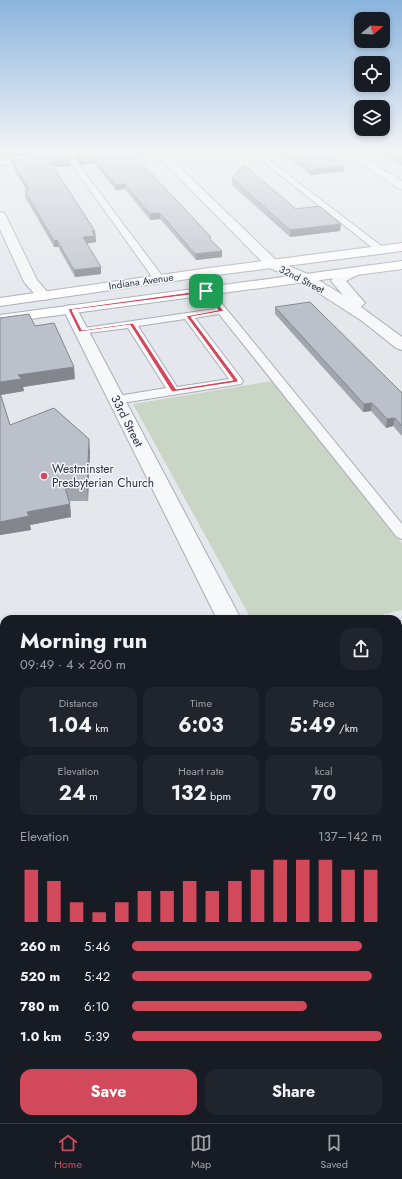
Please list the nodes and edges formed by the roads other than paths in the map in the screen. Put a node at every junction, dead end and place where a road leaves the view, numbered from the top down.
1 (105, 204) edge
2 (212, 204) edge
3 (321, 204) edge
4 (0, 216) edge
5 (402, 247) edge
6 (380, 250) junction
7 (402, 255) edge
8 (272, 264) junction
9 (402, 266) edge
10 (352, 272) junction
11 (305, 278) junction
12 (159, 279) junction
13 (206, 291) junction
14 (44, 296) junction
15 (0, 302) edge
16 (70, 309) junction
17 (221, 311) junction
18 (188, 316) junction
19 (0, 319) edge
20 (131, 324) junction
21 (386, 330) junction
22 (81, 331) junction
23 (402, 345) edge
24 (174, 391) junction
25 (116, 400) junction
26 (402, 534) edge
27 (227, 615) edge

1 - 12 lane
2 - 8 street, 32nd Street
3 - 6 lane
4 - 14 street
5 - 6 main road, Indiana Avenue
6 - 8 main road, Indiana Avenue
7 - 11 main road
8 - 11 street, 32nd Street
8 - 12 main road, Indiana Avenue
8 - 16 main road
9 - 10 main road, Indiana Avenue
10 - 11 main road, Indiana Avenue
10 - 21 street
11 - 13 main road, Indiana Avenue
11 - 21 street, 32nd Street
12 - 14 main road, Indiana Avenue
13 - 16 main road, Indiana Avenue
13 - 17 lane
14 - 15 main road, Indiana Avenue
16 - 19 main road, Indiana Avenue
16 - 22 street, 33rd Street
17 - 18 lane
17 - 26 lane
18 - 20 lane
18 - 24 lane
20 - 22 lane
20 - 24 lane
21 - 23 street, 32nd Street
22 - 25 street, 33rd Street
24 - 25 lane
25 - 27 street, 33rd Street

